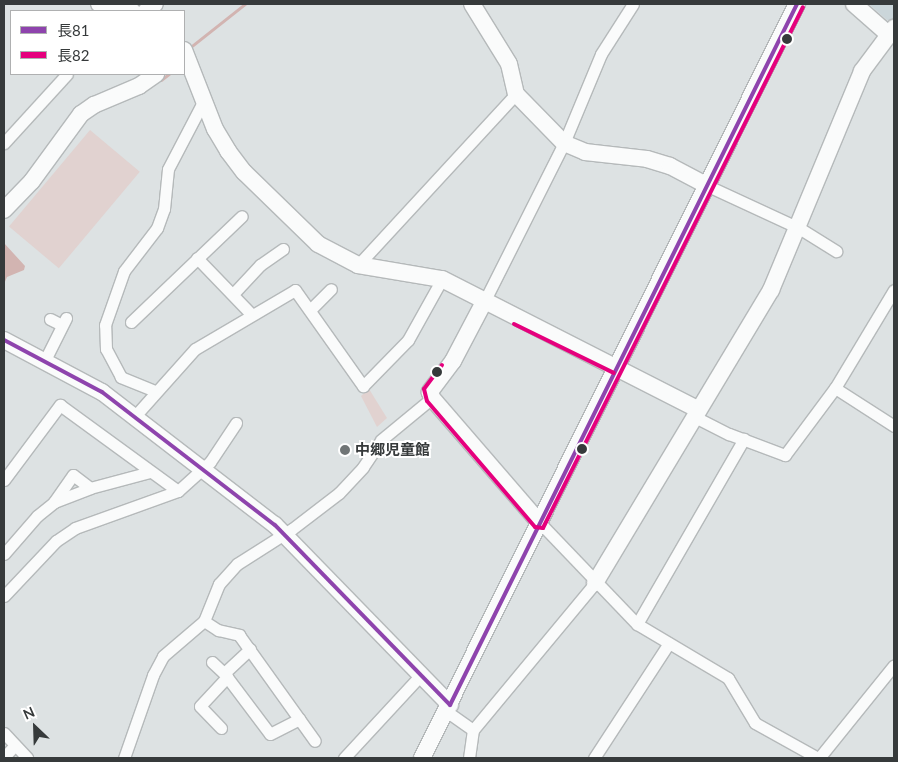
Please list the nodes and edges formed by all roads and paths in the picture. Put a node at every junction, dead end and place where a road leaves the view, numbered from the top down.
1 (99, 4) edge
2 (472, 4) edge
3 (633, 4) edge
4 (796, 4) edge
5 (854, 4) edge
6 (127, 10) edge
7 (892, 34) edge
8 (185, 54) edge
9 (66, 75) edge
10 (155, 75) edge
11 (516, 94) junction
12 (204, 100) junction
13 (564, 142) junction
14 (4, 143) edge
15 (708, 186) junction
16 (4, 210) edge
17 (242, 216) dead end
18 (799, 228) junction
19 (283, 249) dead end
20 (836, 252) dead end
21 (197, 258) junction
22 (358, 265) junction
23 (442, 280) junction
24 (331, 289) dead end
25 (894, 290) edge
26 (232, 294) junction
27 (484, 302) junction
28 (311, 308) junction
29 (252, 315) junction
30 (50, 319) dead end
31 (131, 322) dead end
32 (4, 340) edge
33 (45, 360) junction
34 (617, 367) junction
35 (835, 388) junction
36 (155, 391) junction
37 (432, 398) junction
38 (697, 413) junction
39 (135, 416) junction
40 (236, 423) dead end
41 (894, 426) edge
42 (744, 439) junction
43 (204, 468) junction
44 (150, 472) junction
45 (4, 480) edge
46 (90, 488) junction
47 (178, 491) junction
48 (54, 502) junction
49 (540, 523) junction
50 (285, 534) junction
51 (4, 554) edge
52 (596, 583) junction
53 (4, 596) edge
54 (204, 620) junction
55 (637, 624) junction
56 (669, 643) junction
57 (250, 649) junction
58 (212, 662) dead end
59 (894, 665) edge
60 (226, 675) junction
61 (420, 676) junction
62 (448, 708) junction
63 (299, 718) junction
64 (221, 728) dead end
65 (473, 730) junction
66 (4, 733) edge
67 (315, 741) dead end
68 (15, 745) junction
69 (4, 757) edge
70 (27, 758) edge
71 (124, 758) edge
72 (344, 758) edge
73 (422, 758) edge
74 (469, 758) edge
75 (594, 758) edge
76 (818, 758) edge

1 - 6 street
2 - 11 street
3 - 13 street
4 - 15 street
5 - 7 street
7 - 18 street
8 - 12 street
9 - 14 street
10 - 16 street
11 - 13 street
11 - 22 street
12 - 22 street
12 - 36 street
13 - 15 street
13 - 27 street
15 - 18 street
15 - 34 street
17 - 21 street
18 - 20 street
18 - 38 street
19 - 26 street
21 - 26 street
21 - 31 street
22 - 23 street
23 - 27 street
23 - 28 street
24 - 28 street
25 - 35 street
26 - 29 street
27 - 34 street
27 - 37 street
28 - 29 street
29 - 36 street
30 - 33 street
32 - 33 street
33 - 39 street
34 - 38 street
34 - 49 street
35 - 41 street
35 - 42 street
36 - 39 street
37 - 49 street
37 - 50 street
38 - 42 street
38 - 52 street
39 - 43 street
40 - 43 street
42 - 55 street
43 - 47 street
43 - 50 street
44 - 45 street
44 - 46 street
44 - 47 street
46 - 48 street
46 - 48 street
47 - 53 street
48 - 51 street
49 - 52 street
49 - 62 street
50 - 54 street
50 - 61 street
52 - 55 street
52 - 65 street
54 - 57 street
54 - 71 street
55 - 56 street
56 - 75 street
56 - 76 street
57 - 60 street
57 - 63 street
58 - 60 street
59 - 76 street
60 - 63 street
60 - 64 street
61 - 62 street
61 - 72 street
62 - 65 street
62 - 73 street
63 - 67 street
65 - 74 street
66 - 68 street
68 - 69 street
68 - 70 street

